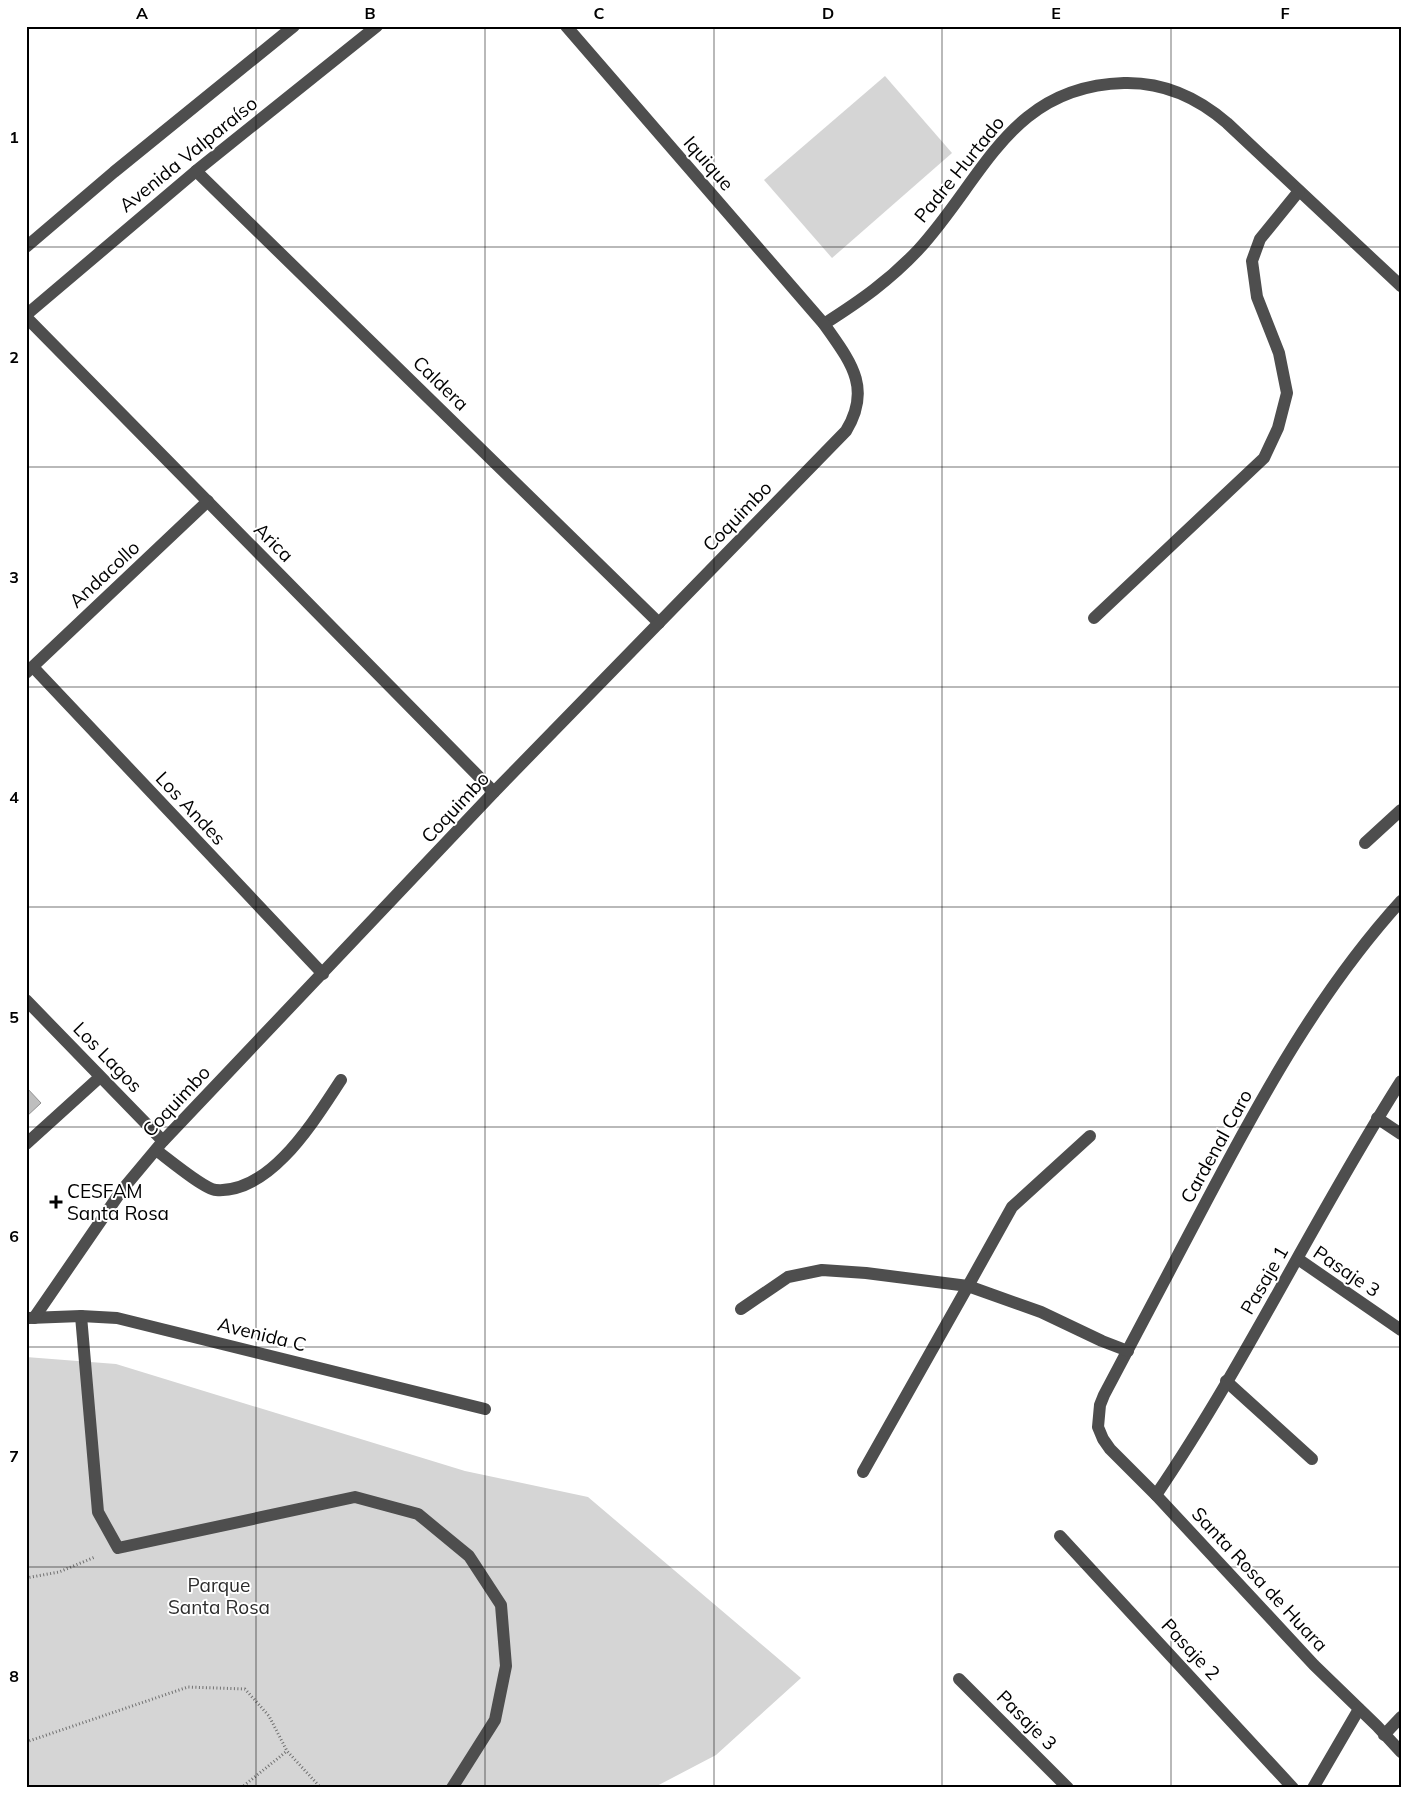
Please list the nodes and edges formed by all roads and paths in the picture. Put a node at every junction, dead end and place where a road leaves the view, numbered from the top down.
1 (294, 26) edge
2 (378, 26) edge
3 (566, 26) edge
4 (196, 171) junction
5 (1299, 191) junction
6 (26, 247) edge
7 (1401, 286) edge
8 (26, 316) edge
9 (824, 324) junction
10 (208, 501) junction
11 (1094, 618) dead end
12 (659, 623) junction
13 (29, 670) edge
14 (494, 792) junction
15 (1401, 810) edge
16 (1365, 843) dead end
17 (1401, 902) edge
18 (323, 974) junction
19 (26, 1000) edge
20 (100, 1077) junction
21 (341, 1080) dead end
22 (1401, 1081) edge
23 (1377, 1118) junction
24 (1401, 1134) edge
25 (1090, 1136) dead end
26 (26, 1144) edge
27 (159, 1145) junction
28 (1298, 1260) junction
29 (968, 1286) junction
30 (741, 1309) dead end
31 (81, 1316) junction
32 (30, 1318) edge
33 (1401, 1330) edge
34 (1128, 1351) junction
35 (1226, 1381) junction
36 (485, 1409) dead end
37 (1098, 1427) joint
38 (1312, 1460) dead end
39 (863, 1472) dead end
40 (1156, 1496) junction
41 (1060, 1536) dead end
42 (118, 1548) junction
43 (26, 1578) edge
44 (959, 1678) dead end
45 (1359, 1709) junction
46 (1401, 1717) edge
47 (1384, 1735) junction
48 (26, 1742) edge
49 (287, 1751) junction
50 (1401, 1752) edge
51 (241, 1788) edge
52 (321, 1788) edge
53 (452, 1788) edge
54 (1068, 1788) edge
55 (1293, 1788) edge
56 (1313, 1788) edge

1 - 6 street, Avenida Valparaíso
2 - 4 street, Avenida Valparaíso
3 - 9 street, Iquique
4 - 8 street, Avenida Valparaíso
4 - 12 street, Caldera
5 - 7 street, Padre Hurtado
5 - 9 street, Padre Hurtado
5 - 11 street
8 - 10 street, Arica
9 - 12 street, Coquimbo
10 - 13 street, Andacollo
10 - 14 street, Arica
12 - 14 street, Coquimbo
13 - 18 street, Los Andes
14 - 18 street, Coquimbo
15 - 16 street
17 - 34 street, Cardenal Caro
18 - 27 street, Coquimbo
19 - 20 street, Los Lagos
20 - 26 street
20 - 27 street, Los Lagos
21 - 27 street, Los Lagos
22 - 23 street, Pasaje 1
23 - 24 street
23 - 28 street, Pasaje 1
25 - 29 street
27 - 32 street, Coquimbo
28 - 33 street, Pasaje 3
28 - 35 street, Pasaje 1
29 - 30 street
29 - 34 street
29 - 39 street
31 - 32 street, Avenida C
31 - 36 street, Avenida C
31 - 42 street
34 - 37 street, Cardenal Caro
35 - 38 street
35 - 40 street, Pasaje 1
37 - 40 street, Santa Rosa de Huara
40 - 45 street, Santa Rosa de Huara
41 - 55 street, Pasaje 2
42 - 43 path
42 - 53 street
44 - 54 street, Pasaje 3
45 - 47 street, Santa Rosa de Huara
45 - 56 street
46 - 47 street
47 - 50 street, Santa Rosa de Huara
48 - 49 path
49 - 51 path
49 - 52 path

